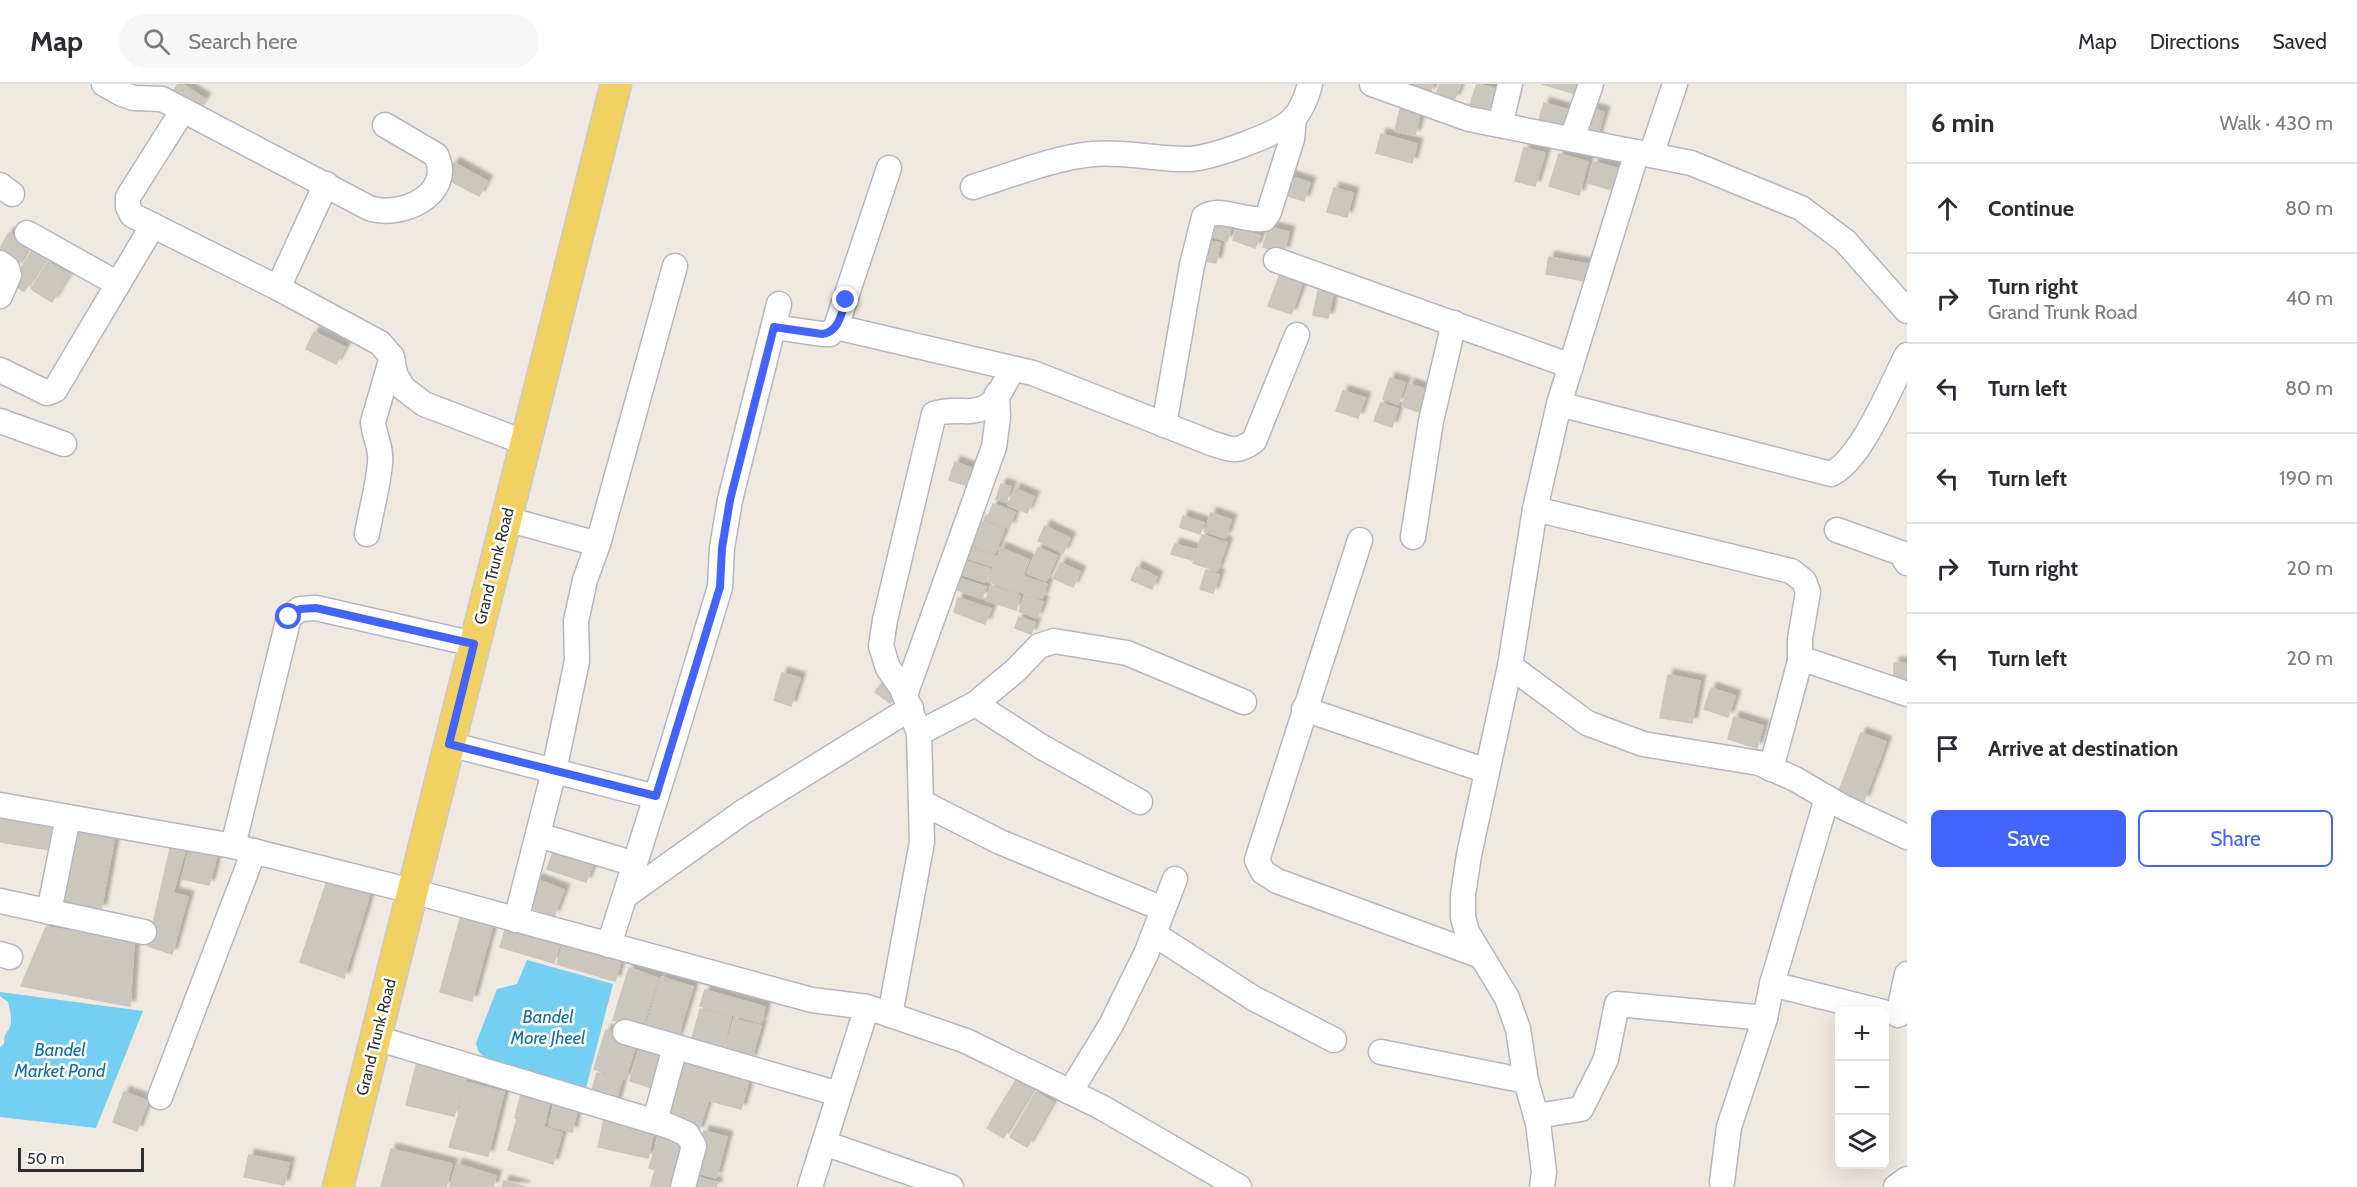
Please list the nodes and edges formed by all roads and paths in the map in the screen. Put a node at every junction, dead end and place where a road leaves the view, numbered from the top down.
1 (104, 84) edge
2 (616, 84) edge
3 (1310, 84) edge
4 (1372, 84) edge
5 (1510, 84) edge
6 (1591, 84) edge
7 (1675, 84) edge
8 (183, 110) junction
9 (1294, 119) junction
10 (385, 125) dead end
11 (1500, 125) junction
12 (1572, 139) junction
13 (1644, 154) junction
14 (889, 168) dead end
15 (326, 184) junction
16 (974, 187) dead end
17 (153, 225) junction
18 (27, 233) dead end
19 (1276, 260) dead end
20 (0, 263) edge
21 (675, 266) dead end
22 (118, 284) junction
23 (279, 288) junction
24 (0, 296) edge
25 (1907, 310) edge
26 (1454, 323) junction
27 (836, 327) junction
28 (1297, 335) dead end
29 (1907, 355) edge
30 (392, 357) junction
31 (1571, 366) junction
32 (1013, 369) junction
33 (0, 370) edge
34 (997, 394) junction
35 (1559, 404) junction
36 (0, 421) edge
37 (1164, 425) junction
38 (526, 443) junction
39 (64, 444) dead end
40 (1535, 509) junction
41 (506, 519) junction
42 (1837, 530) dead end
43 (367, 534) dead end
44 (1413, 537) dead end
45 (1360, 540) dead end
46 (597, 544) junction
47 (1907, 563) edge
48 (474, 644) junction
49 (1800, 661) junction
50 (1510, 666) junction
51 (1907, 694) edge
52 (908, 702) junction
53 (1244, 702) dead end
54 (975, 704) junction
55 (1304, 709) junction
56 (919, 733) junction
57 (449, 744) junction
58 (1771, 769) junction
59 (554, 771) junction
60 (1487, 771) junction
61 (656, 796) junction
62 (1827, 798) junction
63 (921, 802) junction
64 (1140, 802) dead end
65 (0, 805) edge
66 (68, 817) junction
67 (538, 835) junction
68 (1907, 837) edge
69 (244, 849) junction
70 (635, 864) junction
71 (1175, 879) dead end
72 (412, 891) junction
73 (625, 896) junction
74 (0, 901) edge
75 (1164, 909) junction
76 (49, 912) junction
77 (516, 920) junction
78 (144, 932) dead end
79 (1154, 934) junction
80 (609, 945) junction
81 (1482, 956) junction
82 (1907, 974) edge
83 (1772, 984) junction
84 (867, 1007) junction
85 (1893, 1014) edge
86 (890, 1015) junction
87 (1765, 1018) junction
88 (625, 1032) dead end
89 (376, 1038) junction
90 (1334, 1040) dead end
91 (675, 1047) junction
92 (1381, 1052) dead end
93 (1526, 1081) junction
94 (1070, 1092) junction
95 (839, 1094) junction
96 (160, 1097) dead end
97 (1536, 1116) junction
98 (655, 1121) junction
99 (824, 1143) junction
100 (1907, 1179) edge
101 (1722, 1182) dead end
102 (338, 1187) edge
103 (683, 1187) edge
104 (810, 1187) edge
105 (951, 1187) edge
106 (1239, 1187) edge
107 (1542, 1187) edge
108 (1896, 1187) edge

1 - 8 street
2 - 38 main road, Grand Trunk Road
3 - 9 street
4 - 11 street
5 - 11 street
6 - 12 street
7 - 13 street
8 - 15 street
8 - 17 street
9 - 16 street
9 - 37 street
10 - 15 street
11 - 12 street
12 - 13 street
13 - 25 street
13 - 31 street
14 - 27 street
15 - 23 street
17 - 22 street
17 - 23 street
18 - 22 street
19 - 26 street
20 - 24 street
21 - 46 street
22 - 33 street
23 - 30 street
26 - 31 street
26 - 44 street
27 - 32 street
27 - 61 street
28 - 37 street
29 - 35 street
30 - 38 street
30 - 43 street
31 - 35 street
32 - 34 street
32 - 37 street
34 - 52 street
34 - 52 street
35 - 40 street
36 - 39 street
38 - 41 main road, Grand Trunk Road
40 - 49 street
40 - 50 street
41 - 46 street
41 - 48 main road, Grand Trunk Road
42 - 47 street
45 - 55 street
46 - 59 street
48 - 57 main road, Grand Trunk Road
48 - 69 street
49 - 51 street
49 - 58 street
50 - 58 street
50 - 60 street
52 - 56 street
52 - 73 street
53 - 54 street
54 - 56 street
54 - 64 street
55 - 60 street
55 - 81 street
56 - 63 street
57 - 59 street
57 - 72 main road, Grand Trunk Road
58 - 62 street
59 - 61 street
59 - 67 street
60 - 81 street
61 - 70 street
62 - 68 street
62 - 83 street
63 - 75 street
63 - 86 street
65 - 66 street
66 - 69 street
66 - 76 street
67 - 70 street
67 - 77 street
69 - 72 street
69 - 96 street
70 - 73 street
71 - 75 street
72 - 77 street
72 - 89 main road, Grand Trunk Road
73 - 80 street
74 - 76 street
75 - 79 street
76 - 78 street
77 - 80 street
79 - 90 street
79 - 94 street
80 - 84 street
81 - 93 street
82 - 85 street
83 - 85 street
83 - 87 street
84 - 86 street
84 - 95 street
86 - 94 street
87 - 97 street
87 - 101 street
88 - 91 street
89 - 98 street
89 - 102 main road, Grand Trunk Road
91 - 95 street
91 - 98 street
92 - 93 street
93 - 97 street
94 - 106 street
95 - 99 street
97 - 107 street
98 - 103 street
99 - 104 street
99 - 105 street
100 - 108 street

